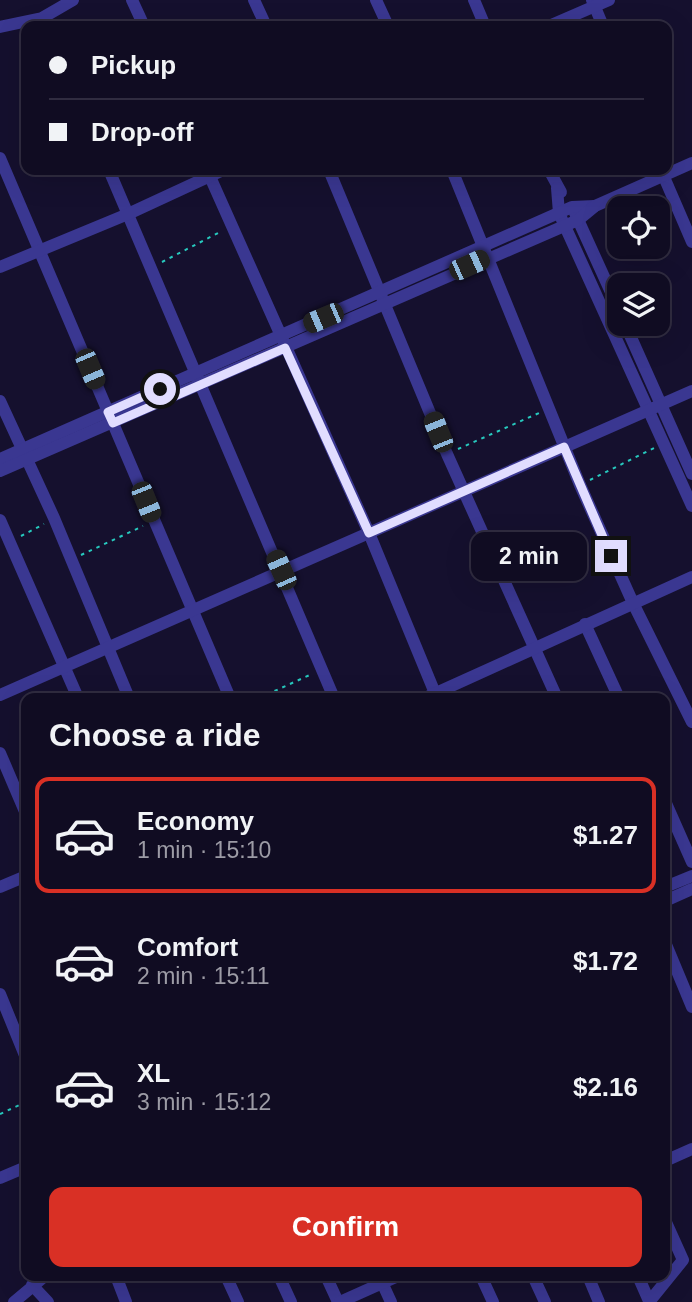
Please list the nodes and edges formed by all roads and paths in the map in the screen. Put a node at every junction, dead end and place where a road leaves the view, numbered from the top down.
1 (72, 0) edge
2 (132, 0) edge
3 (254, 0) edge
4 (376, 0) edge
5 (474, 0) edge
6 (609, 0) edge
7 (593, 3) edge
8 (45, 21) edge
9 (142, 21) edge
10 (264, 21) edge
11 (386, 21) edge
12 (483, 21) edge
13 (559, 21) edge
14 (601, 21) edge
15 (21, 25) edge
16 (0, 27) edge
17 (0, 158) edge
18 (692, 163) edge
19 (672, 170) edge
20 (111, 175) edge
21 (204, 175) edge
22 (209, 175) edge
23 (331, 175) edge
24 (454, 175) edge
25 (551, 175) edge
26 (658, 175) edge
27 (663, 175) edge
28 (557, 188) junction
29 (595, 206) junction
30 (572, 207) junction
31 (128, 214) junction
32 (562, 220) junction
33 (578, 220) junction
34 (232, 226) junction
35 (692, 242) edge
36 (39, 250) junction
37 (487, 251) junction
38 (0, 267) edge
39 (151, 268) junction
40 (607, 284) edge
41 (384, 297) junction
42 (629, 336) edge
43 (283, 342) junction
44 (197, 380) junction
45 (692, 391) edge
46 (0, 401) edge
47 (656, 407) junction
48 (549, 409) junction
49 (110, 418) junction
50 (664, 443) junction
51 (564, 447) junction
52 (447, 454) junction
53 (24, 455) junction
54 (0, 459) edge
55 (0, 471) edge
56 (692, 474) edge
57 (580, 485) junction
58 (464, 491) junction
59 (692, 506) edge
60 (54, 518) junction
61 (0, 520) edge
62 (154, 520) junction
63 (369, 533) junction
64 (10, 542) junction
65 (71, 560) junction
66 (281, 570) junction
67 (692, 577) edge
68 (633, 603) junction
69 (191, 610) junction
70 (585, 624) junction
71 (535, 647) junction
72 (107, 648) junction
73 (64, 665) junction
74 (323, 670) junction
75 (76, 693) edge
76 (127, 693) edge
77 (228, 693) edge
78 (270, 693) edge
79 (332, 693) edge
80 (430, 693) edge
81 (440, 693) edge
82 (555, 693) edge
83 (617, 693) edge
84 (0, 695) edge
85 (692, 722) edge
86 (0, 753) edge
87 (21, 802) edge
88 (670, 812) edge
89 (692, 862) edge
90 (692, 876) edge
91 (21, 878) edge
92 (670, 885) edge
93 (0, 887) edge
94 (692, 889) edge
95 (670, 899) edge
96 (670, 954) edge
97 (0, 994) edge
98 (692, 1007) edge
99 (4, 1019) edge
100 (21, 1049) edge
101 (21, 1104) edge
102 (0, 1114) edge
103 (692, 1149) edge
104 (670, 1159) edge
105 (21, 1169) edge
106 (0, 1178) edge
107 (670, 1229) edge
108 (687, 1259) edge
109 (670, 1278) edge
110 (38, 1281) edge
111 (118, 1281) edge
112 (228, 1281) edge
113 (281, 1281) edge
114 (329, 1281) edge
115 (377, 1281) edge
116 (382, 1281) edge
117 (483, 1281) edge
118 (535, 1281) edge
119 (590, 1281) edge
120 (640, 1281) edge
121 (668, 1281) edge
122 (32, 1285) junction
123 (14, 1302) edge
124 (48, 1302) edge
125 (126, 1302) edge
126 (238, 1302) edge
127 (290, 1302) edge
128 (339, 1302) edge
129 (391, 1302) edge
130 (493, 1302) edge
131 (545, 1302) edge
132 (599, 1302) edge
133 (649, 1302) edge

1 - 8 street
2 - 9 street
3 - 10 street
4 - 11 street
5 - 12 street
6 - 7 street
7 - 13 street
7 - 14 street
15 - 16 street
17 - 36 street
18 - 19 street
20 - 31 street
21 - 31 street
22 - 34 street
23 - 41 street
24 - 37 street
25 - 28 street
26 - 29 street
27 - 35 street
28 - 30 street
28 - 32 street
29 - 30 street
29 - 33 street
30 - 32 street
30 - 33 street
31 - 36 street
31 - 39 street
32 - 33 street
32 - 37 street
32 - 47 street
33 - 40 street
34 - 39 path
34 - 43 street
36 - 38 street
36 - 49 street
37 - 41 street
37 - 48 street
39 - 44 street
41 - 43 street
41 - 52 street
42 - 47 street
43 - 44 street
43 - 63 street
44 - 49 street
44 - 66 street
45 - 47 street
46 - 53 street
47 - 50 street
47 - 51 street
47 - 56 street
48 - 51 street
48 - 52 path
49 - 53 street
49 - 62 street
50 - 57 path
50 - 59 street
51 - 57 street
51 - 58 street
52 - 58 street
53 - 54 street
53 - 55 street
53 - 60 street
57 - 68 street
58 - 63 street
58 - 71 street
60 - 64 path
60 - 65 street
61 - 64 street
62 - 65 path
62 - 69 street
63 - 66 street
63 - 80 street
64 - 73 street
65 - 72 street
66 - 69 street
66 - 74 street
67 - 68 street
68 - 70 street
68 - 85 street
69 - 72 street
69 - 77 street
70 - 71 street
70 - 83 street
71 - 81 street
71 - 82 street
72 - 73 street
72 - 76 street
73 - 75 street
73 - 84 street
74 - 78 path
74 - 79 street
86 - 87 street
88 - 89 street
90 - 92 street
91 - 93 street
94 - 95 street
96 - 98 street
97 - 99 street
99 - 100 street
101 - 102 path
103 - 104 street
105 - 106 street
107 - 108 street
108 - 109 street
110 - 122 street
111 - 125 street
112 - 126 street
113 - 127 street
114 - 128 street
115 - 128 street
116 - 129 street
117 - 130 street
118 - 131 street
119 - 132 street
120 - 133 street
121 - 133 street
122 - 123 street
122 - 124 street

